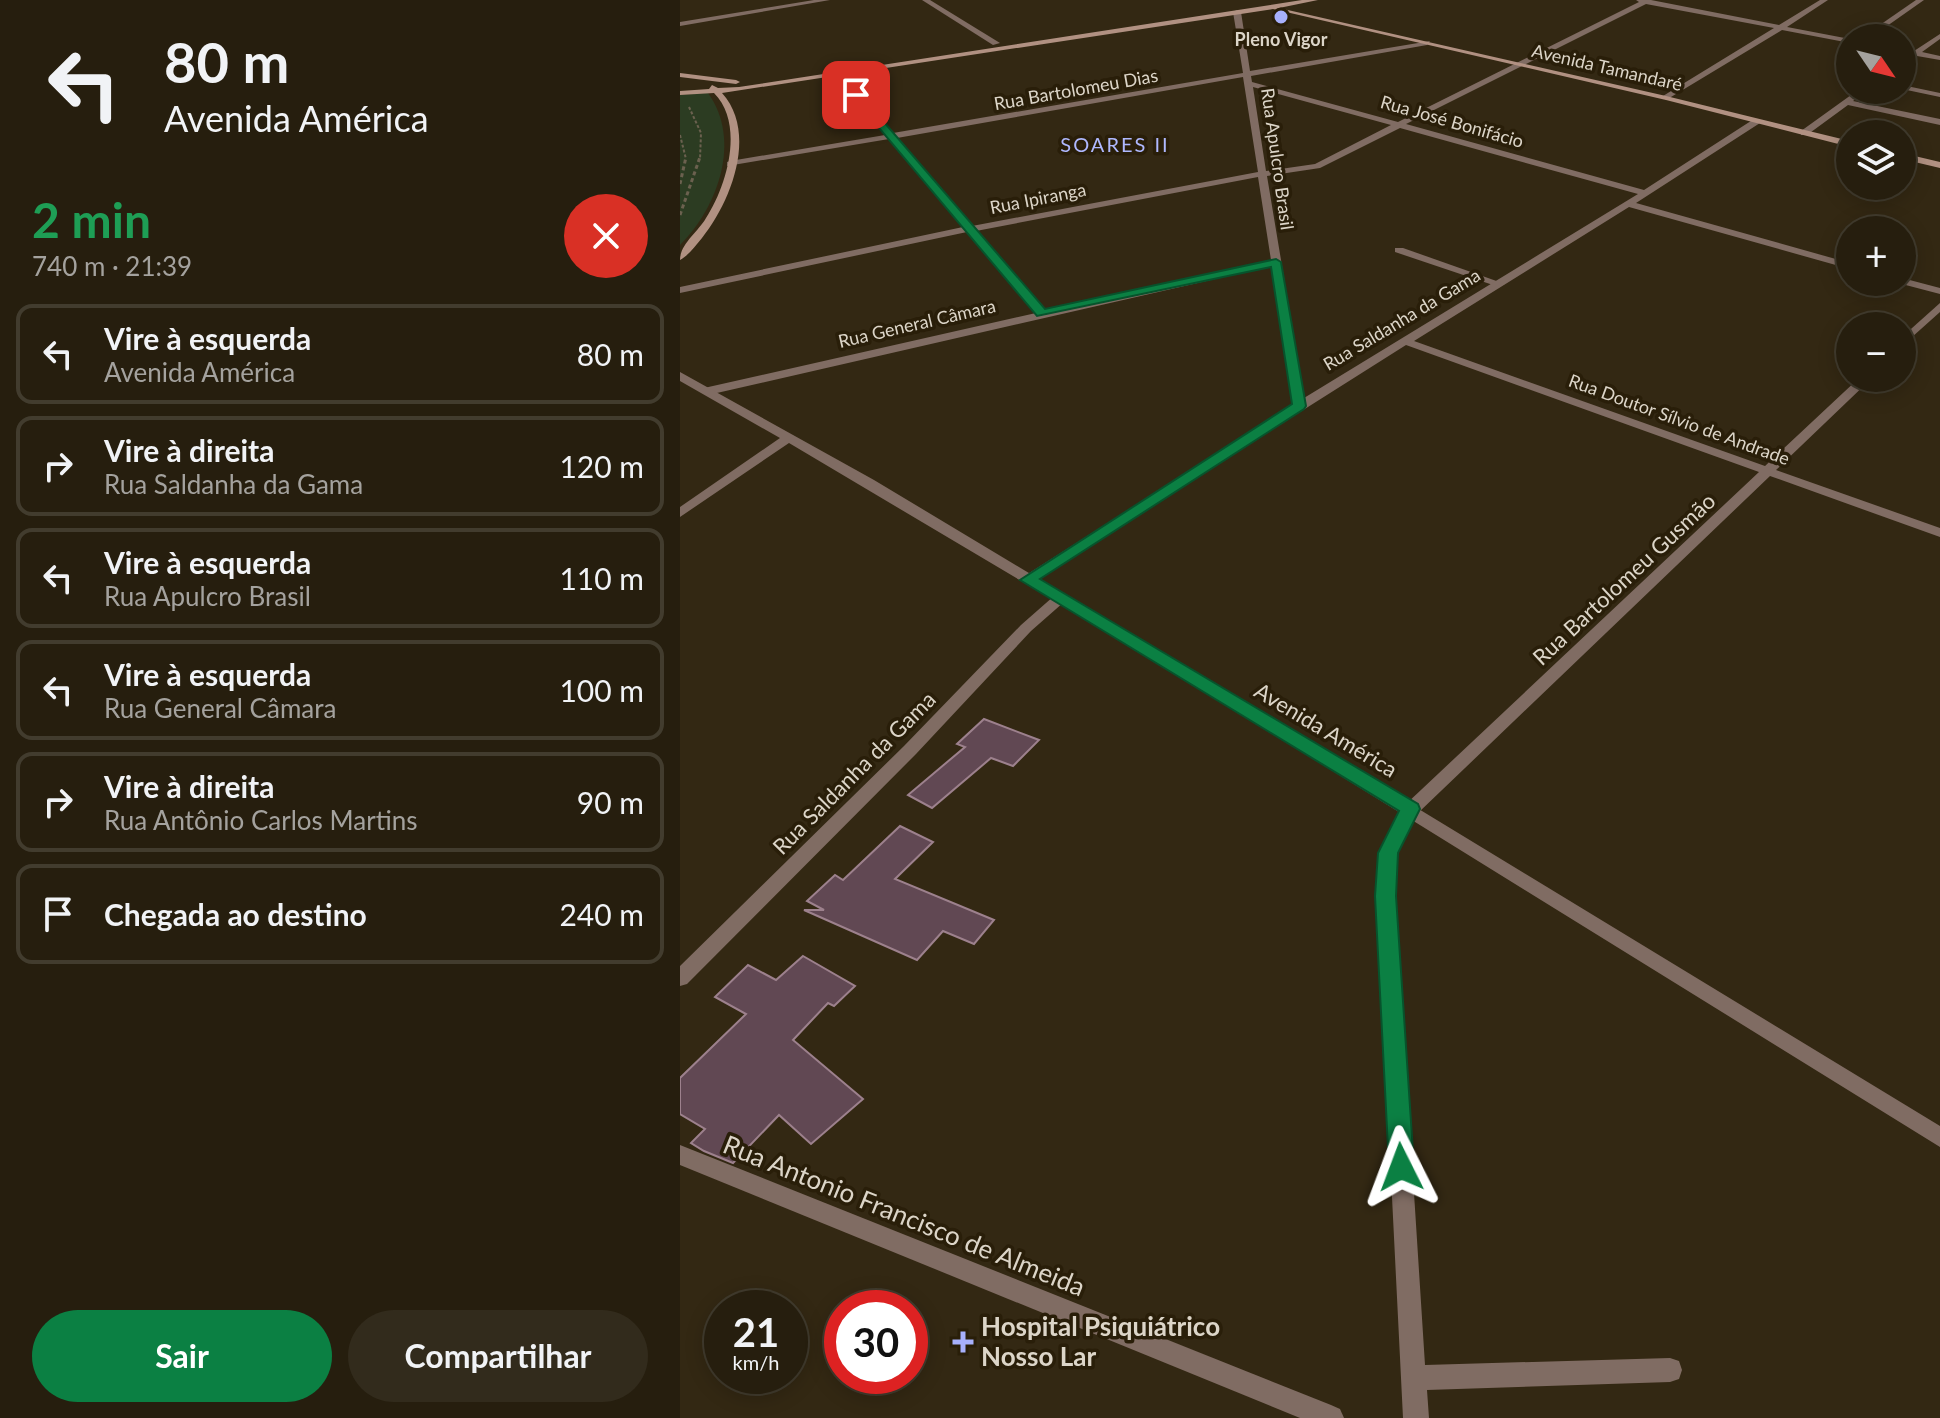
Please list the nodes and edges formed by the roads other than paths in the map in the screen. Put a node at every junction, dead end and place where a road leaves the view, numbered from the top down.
1 (797, 0) edge
2 (827, 0) edge
3 (925, 0) edge
4 (1315, 0) edge
5 (1825, 0) edge
6 (1921, 0) edge
7 (1251, 1) edge
8 (1644, 1) edge
9 (1271, 3) edge
10 (1286, 5) junction
11 (1237, 12) junction
12 (680, 21) edge
13 (1886, 24) edge
14 (1356, 26) junction
15 (1780, 27) junction
16 (1940, 36) edge
17 (1836, 38) edge
18 (996, 43) junction
19 (1427, 43) junction
20 (1916, 52) edge
21 (1916, 53) edge
22 (1940, 58) edge
23 (1523, 65) junction
24 (680, 68) edge
25 (838, 74) junction
26 (680, 75) edge
27 (696, 76) junction
28 (1249, 80) junction
29 (1916, 90) edge
30 (718, 91) junction
31 (680, 93) edge
32 (1940, 95) edge
33 (1666, 98) junction
34 (1842, 104) edge
35 (1854, 104) edge
36 (1757, 121) junction
37 (1940, 122) edge
38 (1405, 125) junction
39 (1804, 133) junction
40 (892, 138) junction
41 (1836, 141) edge
42 (1916, 159) edge
43 (730, 164) junction
44 (1940, 165) edge
45 (1262, 174) junction
46 (1646, 193) junction
47 (1628, 204) junction
48 (970, 229) junction
49 (1399, 250) dead end
50 (680, 257) edge
51 (1276, 262) junction
52 (1836, 262) edge
53 (1500, 284) junction
54 (1916, 285) edge
55 (680, 290) edge
56 (1940, 291) edge
57 (1940, 306) edge
58 (1042, 314) junction
59 (1916, 329) edge
60 (1407, 342) junction
61 (680, 376) edge
62 (708, 391) junction
63 (1852, 392) edge
64 (1299, 406) junction
65 (790, 437) junction
66 (1771, 472) junction
67 (680, 513) edge
68 (1940, 533) edge
69 (1028, 580) junction
70 (1059, 599) junction
71 (1411, 809) junction
72 (680, 978) edge
73 (1940, 1137) edge
74 (680, 1155) edge
75 (1670, 1370) dead end
76 (1414, 1378) junction
77 (1331, 1418) edge
78 (1416, 1418) edge

1 - 12 street
2 - 12 street
3 - 18 street
4 - 10 main road
5 - 15 street
6 - 13 street
7 - 9 main road
7 - 18 main road
8 - 15 street
8 - 23 street, Rua Ipiranga
9 - 10 main road, Avenida Tamandaré
9 - 11 main road
9 - 14 main road, Avenida Tamandaré
10 - 14 main road, Avenida Tamandaré
11 - 25 main road
11 - 28 street, Rua Apulcro Brasil
14 - 19 main road, Avenida Tamandaré
15 - 17 street
15 - 33 street
16 - 20 street
18 - 27 main road
19 - 23 main road, Avenida Tamandaré
19 - 28 street, Rua Bartolomeu Dias
21 - 22 street
23 - 33 main road, Avenida Tamandaré
23 - 38 street, Rua Ipiranga
24 - 27 main road
25 - 30 main road
25 - 40 street
26 - 27 main road
27 - 30 main road
28 - 38 street, Rua José Bonifácio
28 - 40 street, Rua Bartolomeu Dias
28 - 45 street, Rua Apulcro Brasil
29 - 32 street
30 - 31 main road
30 - 43 main road
33 - 36 main road, Avenida Tamandaré
34 - 39 street
35 - 37 street
36 - 39 main road, Avenida Tamandaré
36 - 46 street, Rua Saldanha da Gama
38 - 45 street, Rua Ipiranga
38 - 46 street, Rua José Bonifácio
39 - 41 main road, Avenida Tamandaré
40 - 43 street, Rua Bartolomeu Dias
40 - 48 street
42 - 44 main road
43 - 50 main road
45 - 48 street, Rua Ipiranga
45 - 51 street, Rua Apulcro Brasil
46 - 47 street, Rua Saldanha da Gama
47 - 52 street
47 - 53 street, Rua Saldanha da Gama
48 - 55 street, Rua Ipiranga
48 - 58 street
49 - 53 street
51 - 58 street, Rua General Câmara
51 - 64 street, Rua Apulcro Brasil
53 - 60 street, Rua Saldanha da Gama
54 - 56 street
57 - 59 street
58 - 62 street, Rua General Câmara
60 - 64 street, Rua Saldanha da Gama
60 - 66 street, Rua Doutor Sílvio de Andrade
61 - 62 street, Avenida América
62 - 65 street, Avenida América
63 - 66 street, Rua Bartolomeu Gusmão
64 - 69 street, Rua Saldanha da Gama
65 - 67 street
65 - 69 street, Avenida América
66 - 68 street, Rua Doutor Sílvio de Andrade
66 - 71 street, Rua Bartolomeu Gusmão
69 - 70 street, Avenida América
70 - 71 street, Avenida América
70 - 72 street, Rua Saldanha da Gama
71 - 73 street, Avenida América
71 - 76 street, Rua Bartolomeu Gusmão
74 - 77 street, Rua Antonio Francisco de Almeida
75 - 76 street
76 - 78 street, Rua Bartolomeu Gusmão

